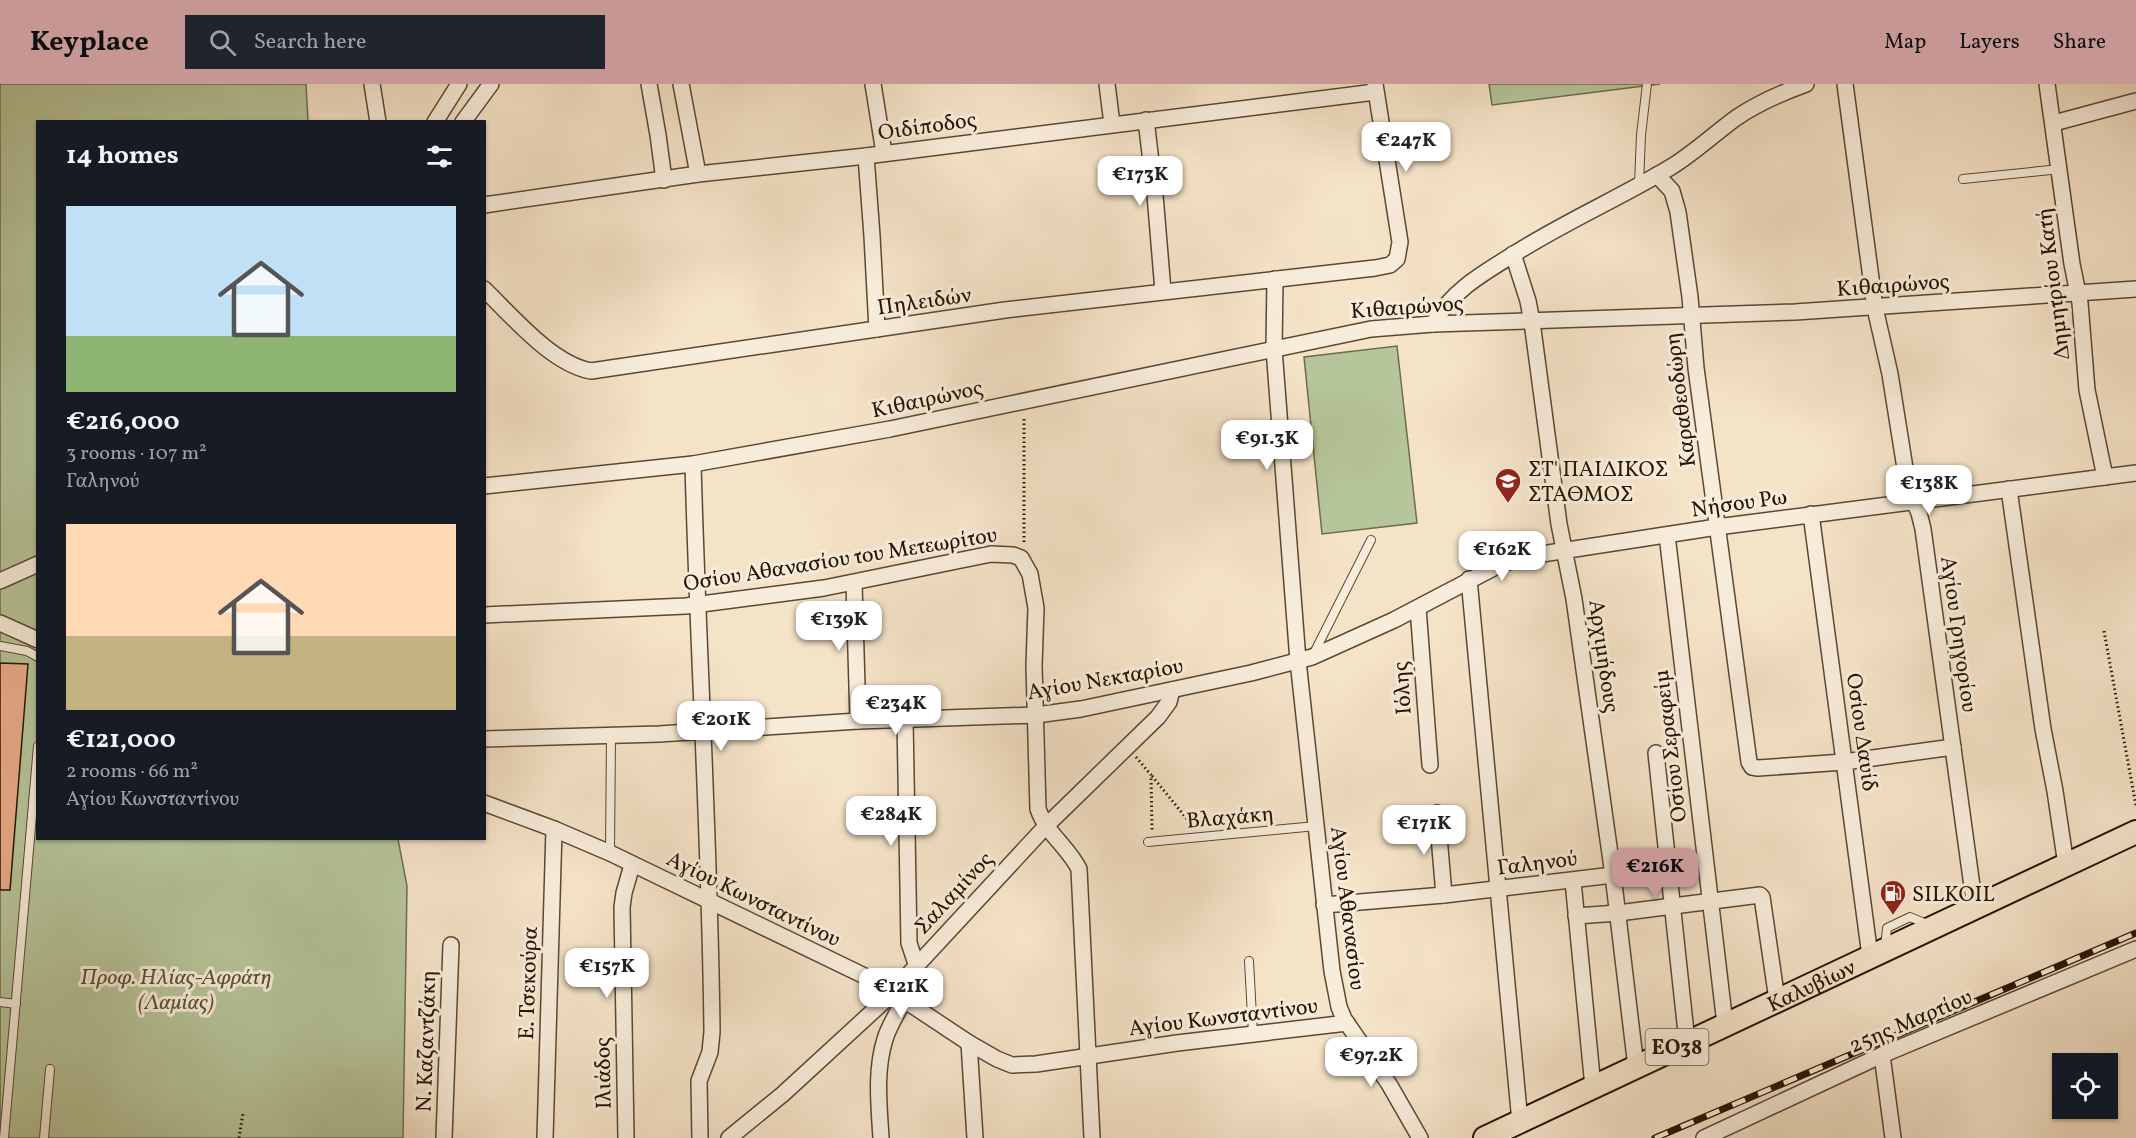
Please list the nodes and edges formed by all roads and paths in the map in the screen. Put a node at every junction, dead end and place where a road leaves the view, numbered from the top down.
1 (372, 84) edge
2 (459, 84) edge
3 (490, 84) edge
4 (649, 84) edge
5 (681, 84) edge
6 (873, 84) edge
7 (1107, 84) edge
8 (1647, 84) edge
9 (1806, 84) edge
10 (1845, 84) edge
11 (2047, 84) edge
12 (1375, 88) edge
13 (2136, 100) edge
14 (378, 120) edge
15 (436, 120) edge
16 (464, 120) edge
17 (1146, 120) junction
18 (2054, 123) junction
19 (1112, 124) junction
20 (884, 153) junction
21 (866, 156) junction
22 (2060, 169) junction
23 (698, 174) junction
24 (1657, 175) junction
25 (1963, 179) dead end
26 (663, 180) junction
27 (1639, 184) junction
28 (486, 205) edge
29 (1513, 254) junction
30 (1275, 279) junction
31 (2136, 289) edge
32 (1163, 291) junction
33 (486, 292) edge
34 (2079, 293) junction
35 (1875, 308) junction
36 (1692, 317) junction
37 (1532, 322) junction
38 (1433, 324) junction
39 (877, 329) junction
40 (1274, 349) junction
41 (1024, 400) junction
42 (693, 464) junction
43 (2136, 473) edge
44 (2104, 477) junction
45 (486, 486) edge
46 (2009, 489) junction
47 (1914, 501) junction
48 (1811, 514) junction
49 (1717, 527) junction
50 (1667, 534) junction
51 (1371, 540) dead end
52 (1564, 550) junction
53 (1021, 558) junction
54 (36, 565) edge
55 (1469, 579) junction
56 (0, 581) edge
57 (854, 583) junction
58 (697, 604) junction
59 (1418, 608) junction
60 (486, 615) edge
61 (0, 623) edge
62 (2104, 631) dead end
63 (36, 639) edge
64 (0, 646) edge
65 (36, 656) edge
66 (1305, 659) junction
67 (1172, 690) junction
68 (1036, 715) junction
69 (904, 719) junction
70 (858, 721) junction
71 (703, 731) junction
72 (611, 735) junction
73 (486, 739) edge
74 (1127, 747) junction
75 (1953, 747) junction
76 (1656, 753) dead end
77 (1844, 762) junction
78 (1430, 765) dead end
79 (36, 769) edge
80 (1151, 775) junction
81 (486, 804) edge
82 (2136, 806) edge
83 (1437, 813) dead end
84 (1046, 826) junction
85 (1316, 826) junction
86 (554, 829) junction
87 (2136, 832) edge
88 (1193, 838) junction
89 (1151, 842) joint
90 (610, 853) junction
91 (632, 865) junction
92 (2066, 865) junction
93 (1613, 875) junction
94 (1573, 881) junction
95 (1498, 890) junction
96 (1444, 896) junction
97 (710, 900) junction
98 (1710, 901) junction
99 (1324, 905) junction
100 (1673, 906) junction
101 (1975, 908) junction
102 (1618, 913) junction
103 (1576, 916) junction
104 (451, 945) dead end
105 (2136, 949) edge
106 (1877, 953) junction
107 (1249, 961) dead end
108 (916, 964) junction
109 (898, 997) junction
110 (1778, 1000) junction
111 (0, 1002) edge
112 (16, 1004) junction
113 (1347, 1023) junction
114 (1725, 1024) junction
115 (1253, 1034) junction
116 (1687, 1042) junction
117 (969, 1043) junction
118 (1882, 1055) junction
119 (1088, 1056) junction
120 (1636, 1067) junction
121 (50, 1070) dead end
122 (1593, 1087) junction
123 (243, 1113) dead end
124 (1520, 1122) junction
125 (4, 1138) edge
126 (44, 1138) edge
127 (239, 1138) edge
128 (444, 1138) edge
129 (545, 1138) edge
130 (626, 1138) edge
131 (700, 1138) edge
132 (729, 1138) edge
133 (881, 1138) edge
134 (975, 1138) edge
135 (1092, 1138) edge
136 (1420, 1138) edge
137 (1485, 1138) edge
138 (1704, 1138) edge
139 (1893, 1138) edge

1 - 14 street
2 - 15 street
3 - 16 street
4 - 26 street
5 - 23 street
6 - 20 street
7 - 19 street
8 - 27 lane
9 - 24 street
10 - 35 street, Αγίου Γρηγορίου
11 - 18 street, Δημητρίου Κατή
12 - 17 street, Οιδίποδος
12 - 30 street, Πηλειδών
13 - 18 street
17 - 19 street, Οιδίποδος
17 - 32 street
18 - 22 street, Δημητρίου Κατή
19 - 20 street, Οιδίποδος
20 - 21 street, Οιδίποδος
21 - 23 street, Οιδίποδος
21 - 39 street
22 - 25 lane
22 - 34 street, Δημητρίου Κατή
23 - 26 street, Οιδίποδος
24 - 27 street
24 - 36 street, Καραθεοδώρη
26 - 28 street, Οιδίποδος
27 - 29 street
29 - 37 street, Αρχιμήδους
29 - 38 street
30 - 32 street, Πηλειδών
30 - 40 street, Αγίου Αθανασίου
31 - 34 street, Κιθαιρώνος
32 - 39 street, Πηλειδών
33 - 39 street, Πηλειδών
34 - 35 street, Κιθαιρώνος
34 - 44 street, Δημητρίου Κατή
35 - 36 street, Κιθαιρώνος
35 - 47 street, Αγίου Γρηγορίου
36 - 37 street, Κιθαιρώνος
36 - 49 street, Καραθεοδώρη
37 - 38 street, Κιθαιρώνος
37 - 52 street, Αρχιμήδους
38 - 40 street, Κιθαιρώνος
40 - 41 street, Κιθαιρώνος
40 - 66 street, Αγίου Αθανασίου
41 - 42 street, Κιθαιρώνος
41 - 53 path
42 - 45 street, Κιθαιρώνος
42 - 58 street
43 - 44 street, Νήσου Ρω
44 - 46 street, Νήσου Ρω
46 - 47 street, Νήσου Ρω
46 - 92 street
47 - 48 street, Νήσου Ρω
47 - 75 street, Αγίου Γρηγορίου
48 - 49 street, Νήσου Ρω
48 - 77 street, Οσίου Δαυίδ
49 - 50 street, Νήσου Ρω
49 - 77 street, Καραθεοδώρη
50 - 52 street, Νήσου Ρω
50 - 98 street, Οσίου Σεραφείμ
51 - 66 lane
52 - 55 street, Νήσου Ρω
52 - 93 street, Αρχιμήδους
53 - 57 street, Οσίου Αθανασίου του Μετεωρίτου
53 - 68 street
54 - 56 street
55 - 59 street, Νήσου Ρω
55 - 95 street
57 - 58 street, Οσίου Αθανασίου του Μετεωρίτου
57 - 70 street
58 - 60 street, Οσίου Αθανασίου του Μετεωρίτου
58 - 71 street
59 - 66 street, Νήσου Ρω
59 - 78 street, Ιόλης
61 - 63 street
62 - 82 path
64 - 65 lane
66 - 67 street, Αγίου Νεκταρίου
66 - 85 street, Αγίου Αθανασίου
67 - 68 street, Αγίου Νεκταρίου
67 - 74 street, Σαλαμίνος
68 - 69 street, Αγίου Νεκταρίου
68 - 84 street
69 - 70 street, Αγίου Νεκταρίου
69 - 108 street
70 - 71 street, Αγίου Νεκταρίου
71 - 72 street, Αγίου Νεκταρίου
71 - 97 street
72 - 73 street, Αγίου Νεκταρίου
72 - 90 lane
74 - 80 path
74 - 84 street, Σαλαμίνος
75 - 77 street
75 - 101 street, Αγίου Γρηγορίου
76 - 100 street
77 - 106 street, Οσίου Δαυίδ
79 - 112 lane
80 - 88 path
80 - 89 path
81 - 86 street, Αγίου Κωνσταντίνου
83 - 96 street
84 - 108 street, Σαλαμίνος
84 - 119 street
85 - 88 lane, Βλαχάκη
85 - 99 street, Αγίου Αθανασίου
86 - 90 street, Αγίου Κωνσταντίνου
86 - 129 street, Ε. Τσεκούρα
87 - 92 main road, Καλυβίων / ΕΟ38
88 - 89 lane, Βλαχάκη
90 - 91 street, Αγίου Κωνσταντίνου
91 - 97 street, Αγίου Κωνσταντίνου
91 - 130 street, Ιλιάδος
92 - 101 main road, Καλυβίων / ΕΟ38
93 - 94 street, Γαληνού
93 - 102 street, Αρχιμήδους
94 - 95 street, Γαληνού
94 - 103 street
95 - 96 street, Γαληνού
95 - 124 street
96 - 99 street, Γαληνού
97 - 109 street, Αγίου Κωνσταντίνου
97 - 131 street
98 - 100 street
98 - 110 street
98 - 114 street, Οσίου Σεραφείμ
99 - 113 street, Αγίου Αθανασίου
100 - 102 street
100 - 116 street
101 - 106 main road, Καλυβίων / ΕΟ38
102 - 103 street
102 - 120 street, Αρχιμήδους
103 - 122 street
104 - 128 street, Ν. Καζαντζάκη
105 - 118 street, 25ης Μαρτίου
106 - 110 main road, Καλυβίων / ΕΟ38
107 - 115 lane
108 - 109 street, Σαλαμίνος
109 - 117 street, Αγίου Κωνσταντίνου
109 - 132 street, Σαλαμίνος
109 - 133 street
110 - 114 main road, Καλυβίων / ΕΟ38
111 - 112 lane
112 - 125 lane
113 - 115 street, Αγίου Κωνσταντίνου
113 - 136 street, Αγίου Αθανασίου
114 - 116 main road, Καλυβίων / ΕΟ38
115 - 119 street, Αγίου Κωνσταντίνου
116 - 120 main road, Καλυβίων / ΕΟ38
117 - 119 street, Αγίου Κωνσταντίνου
117 - 134 street
118 - 138 street, 25ης Μαρτίου
118 - 139 street
119 - 135 street
120 - 122 main road, Καλυβίων / ΕΟ38
121 - 126 lane
122 - 124 main road, Καλυβίων / ΕΟ38
123 - 127 path
124 - 137 main road, Καλυβίων / ΕΟ38

